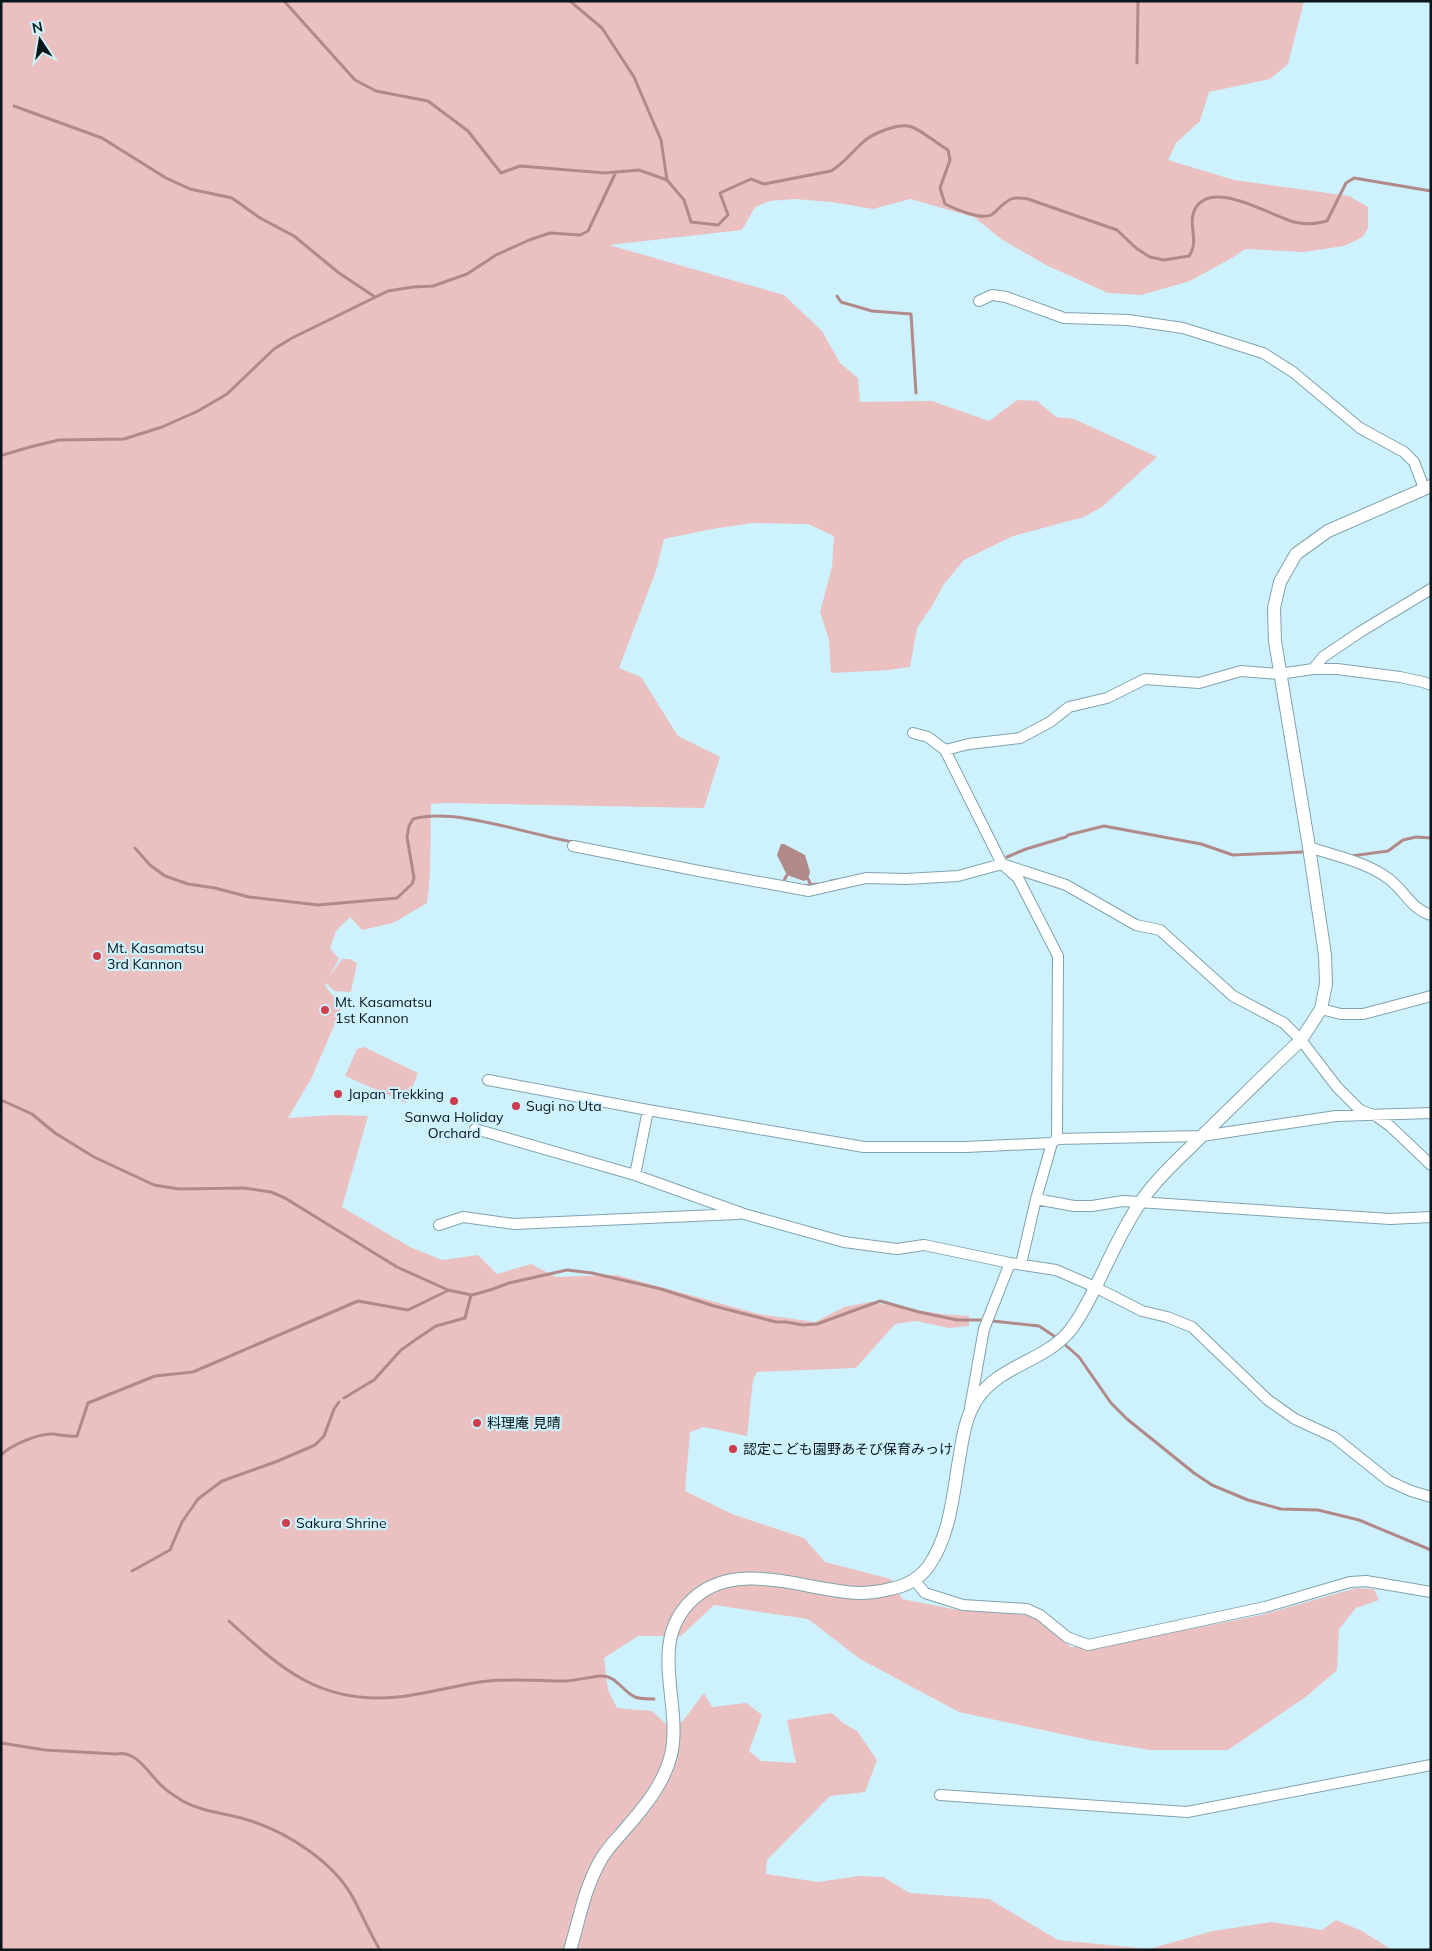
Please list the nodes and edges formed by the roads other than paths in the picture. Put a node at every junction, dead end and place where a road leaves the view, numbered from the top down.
1 (979, 301) dead end
2 (1428, 487) edge
3 (1431, 589) edge
4 (1313, 669) junction
5 (1279, 674) junction
6 (1431, 685) edge
7 (913, 734) dead end
8 (945, 750) junction
9 (573, 846) dead end
10 (1309, 847) junction
11 (1002, 864) junction
12 (1431, 914) edge
13 (1431, 996) edge
14 (1321, 1009) junction
15 (1301, 1040) junction
16 (488, 1080) dead end
17 (648, 1110) junction
18 (1431, 1113) edge
19 (1376, 1116) junction
20 (475, 1129) dead end
21 (1202, 1136) junction
22 (1055, 1141) junction
23 (1431, 1165) edge
24 (635, 1175) junction
25 (1036, 1199) junction
26 (1140, 1202) junction
27 (744, 1214) junction
28 (1431, 1217) edge
29 (439, 1225) dead end
30 (1016, 1264) junction
31 (1095, 1286) junction
32 (970, 1412) junction
33 (1431, 1497) edge
34 (915, 1581) junction
35 (1431, 1592) edge
36 (1431, 1765) edge
37 (940, 1795) dead end
38 (570, 1950) edge

1 - 2 street
2 - 5 street
3 - 4 street
4 - 5 street
4 - 6 street
5 - 8 street
5 - 10 street
7 - 8 street
8 - 11 street
9 - 11 street
10 - 12 street
10 - 14 street
11 - 15 street
11 - 22 street
13 - 14 street
14 - 15 street
15 - 19 street
15 - 21 street
16 - 17 street
17 - 22 street
17 - 24 street
18 - 19 street
19 - 21 street
19 - 23 street
20 - 24 street
21 - 22 street
21 - 26 street
22 - 25 street
24 - 27 street
25 - 26 street
25 - 30 street
26 - 28 street
26 - 31 street
27 - 29 street
27 - 30 street
30 - 31 street
30 - 32 street
31 - 32 street
31 - 33 street
32 - 34 street
34 - 35 street
34 - 38 street
36 - 37 street

